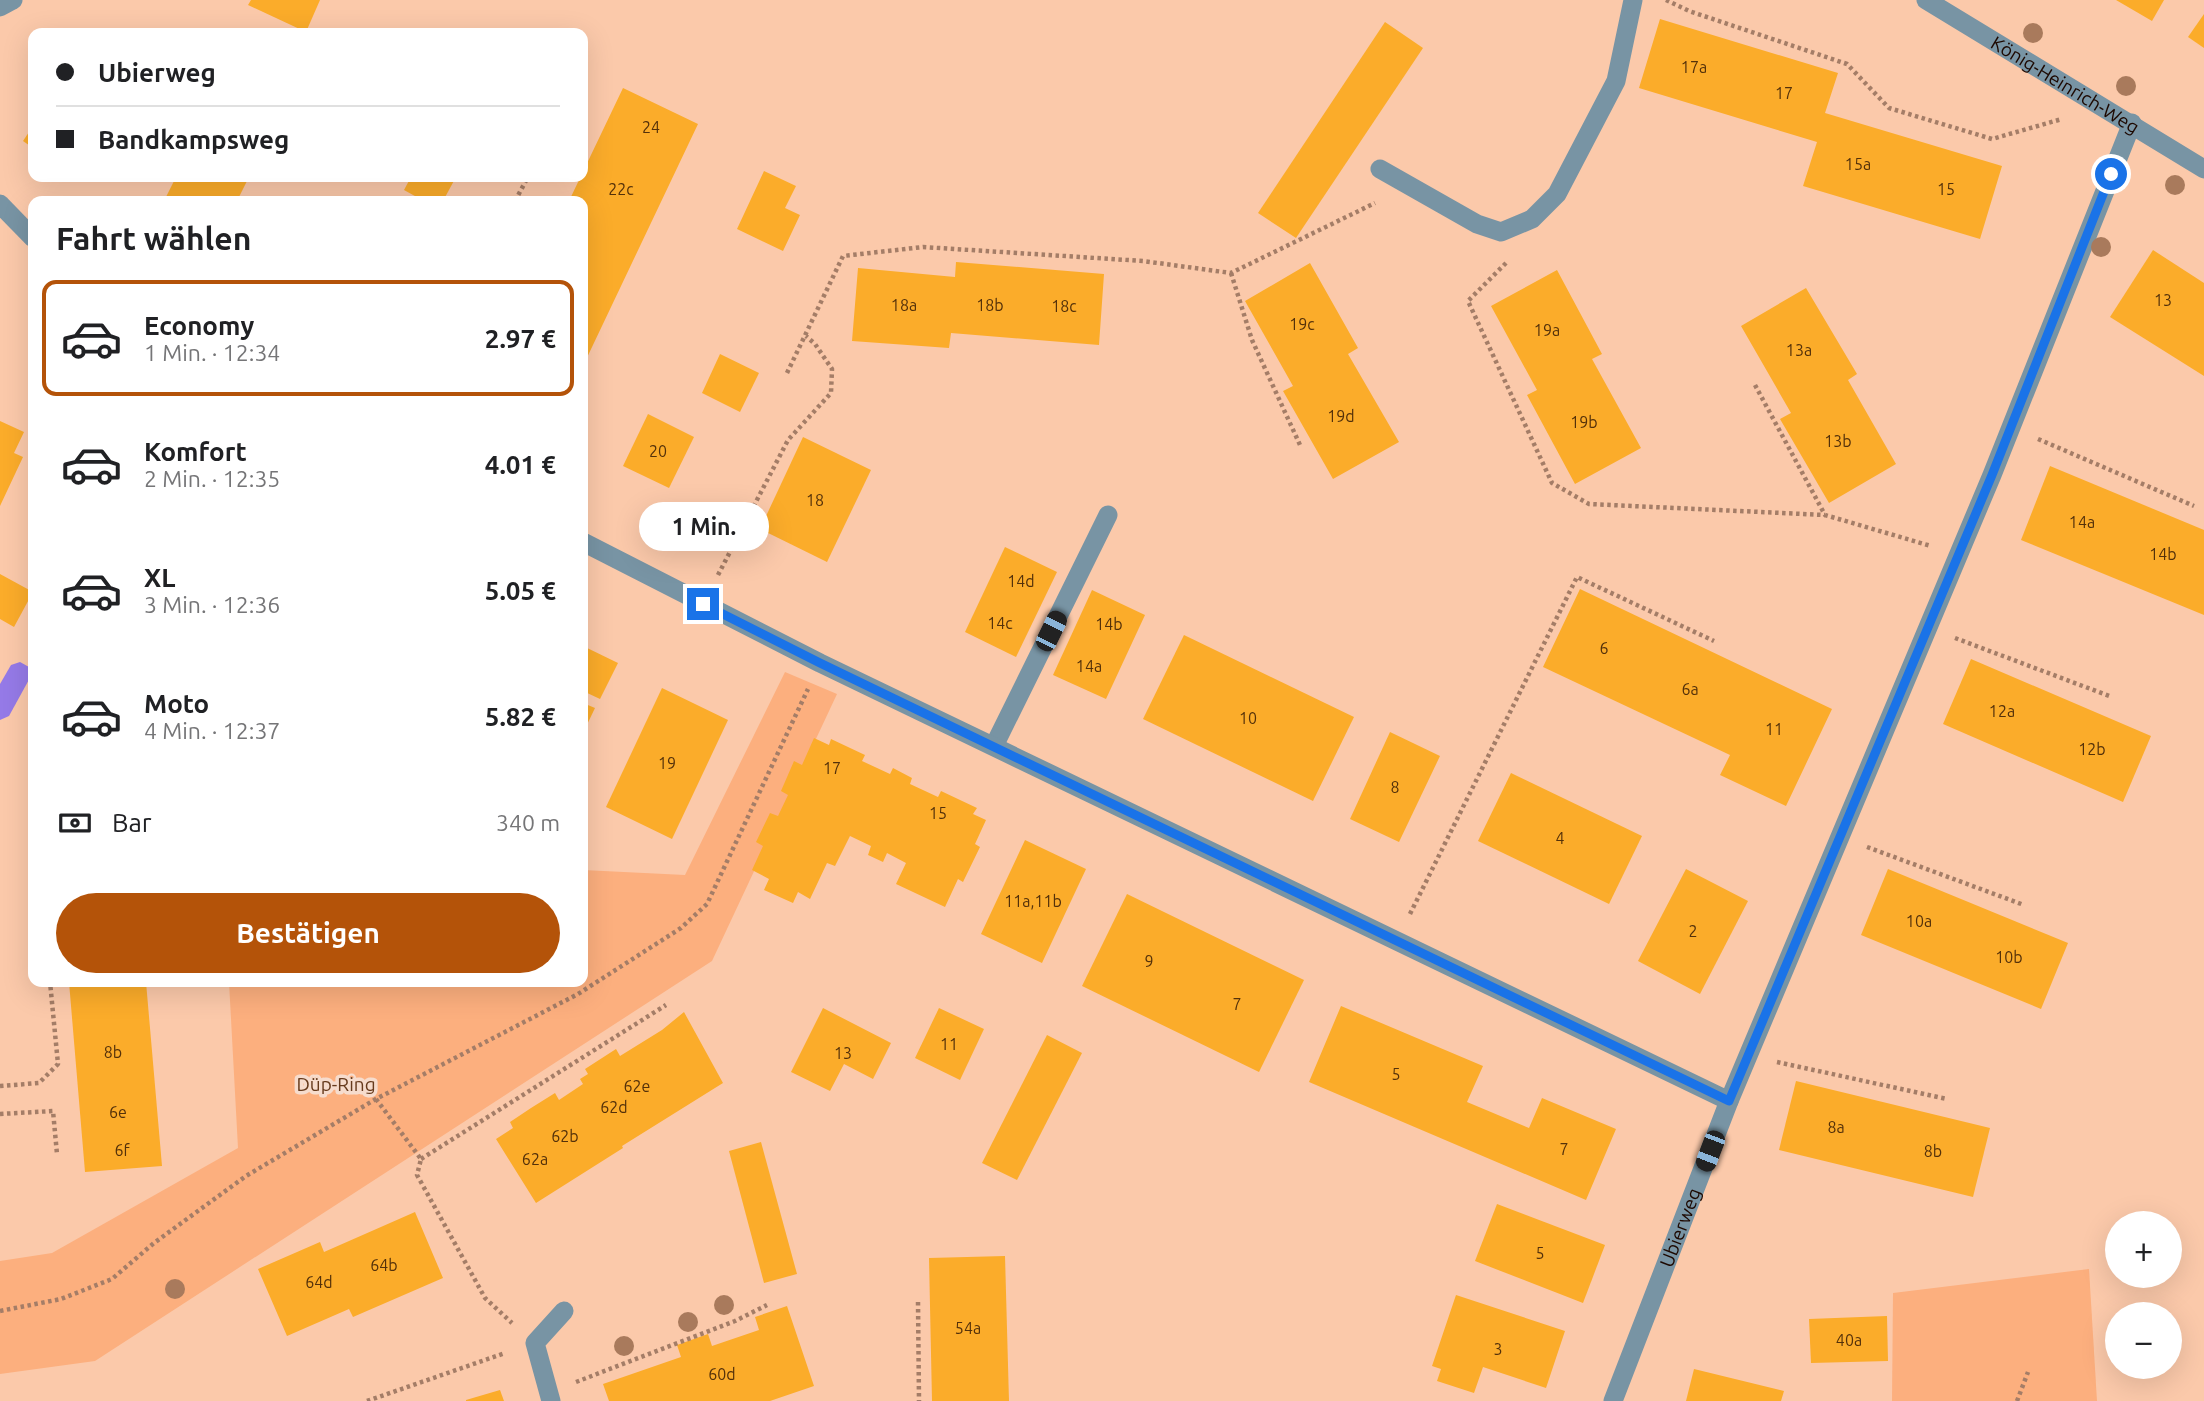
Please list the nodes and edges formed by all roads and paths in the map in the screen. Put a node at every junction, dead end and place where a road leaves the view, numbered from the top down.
1 (13, 0) edge
2 (1633, 0) edge
3 (1666, 0) edge
4 (1926, 0) edge
5 (0, 7) edge
6 (2105, 107) junction
7 (2132, 123) junction
8 (1380, 169) dead end
9 (2204, 169) edge
10 (1406, 184) junction
11 (0, 204) edge
12 (1501, 232) junction
13 (28, 233) edge
14 (1231, 274) junction
15 (806, 336) junction
16 (787, 373) dead end
17 (1755, 385) dead end
18 (2011, 427) junction
19 (1300, 445) dead end
20 (2194, 506) dead end
21 (1108, 515) dead end
22 (1825, 515) junction
23 (588, 545) edge
24 (1959, 554) junction
25 (703, 604) junction
26 (1927, 628) junction
27 (1714, 641) dead end
28 (820, 663) junction
29 (2112, 696) dead end
30 (994, 746) junction
31 (1840, 836) junction
32 (2024, 905) dead end
33 (1396, 941) junction
34 (50, 987) edge
35 (588, 987) edge
36 (588, 987) edge
37 (666, 1005) dead end
38 (1748, 1055) junction
39 (0, 1086) edge
40 (376, 1099) junction
41 (1947, 1099) dead end
42 (1729, 1101) junction
43 (0, 1114) edge
44 (57, 1154) dead end
45 (421, 1159) junction
46 (918, 1301) dead end
47 (767, 1305) dead end
48 (0, 1311) edge
49 (564, 1311) dead end
50 (535, 1343) junction
51 (2028, 1372) dead end
52 (550, 1397) edge
53 (368, 1401) edge
54 (919, 1401) edge
55 (1613, 1401) edge
56 (2017, 1401) edge

1 - 5 street
2 - 12 street
3 - 6 path
4 - 6 street, König-Heinrich-Weg
6 - 7 street, König-Heinrich-Weg
7 - 9 street, König-Heinrich-Weg
7 - 18 street, Ubierweg
8 - 10 street
10 - 12 street
10 - 14 path
11 - 13 street
12 - 22 path
14 - 15 path
14 - 19 path
15 - 16 path
15 - 25 path
17 - 22 path
18 - 20 path
18 - 24 street, Ubierweg
21 - 30 street
22 - 24 path
23 - 25 street
24 - 26 street, Ubierweg
25 - 28 street
26 - 29 path
26 - 31 street, Ubierweg
27 - 33 path
28 - 30 street
28 - 36 path
30 - 33 street
31 - 32 path
31 - 38 street, Ubierweg
33 - 42 street
34 - 39 path
35 - 40 path
37 - 45 path
38 - 41 path
38 - 42 street, Ubierweg
40 - 45 path
40 - 48 path
42 - 55 street, Ubierweg
43 - 44 path
45 - 50 path
46 - 54 path
47 - 52 path
49 - 50 street
50 - 52 street
50 - 53 path
51 - 56 path

